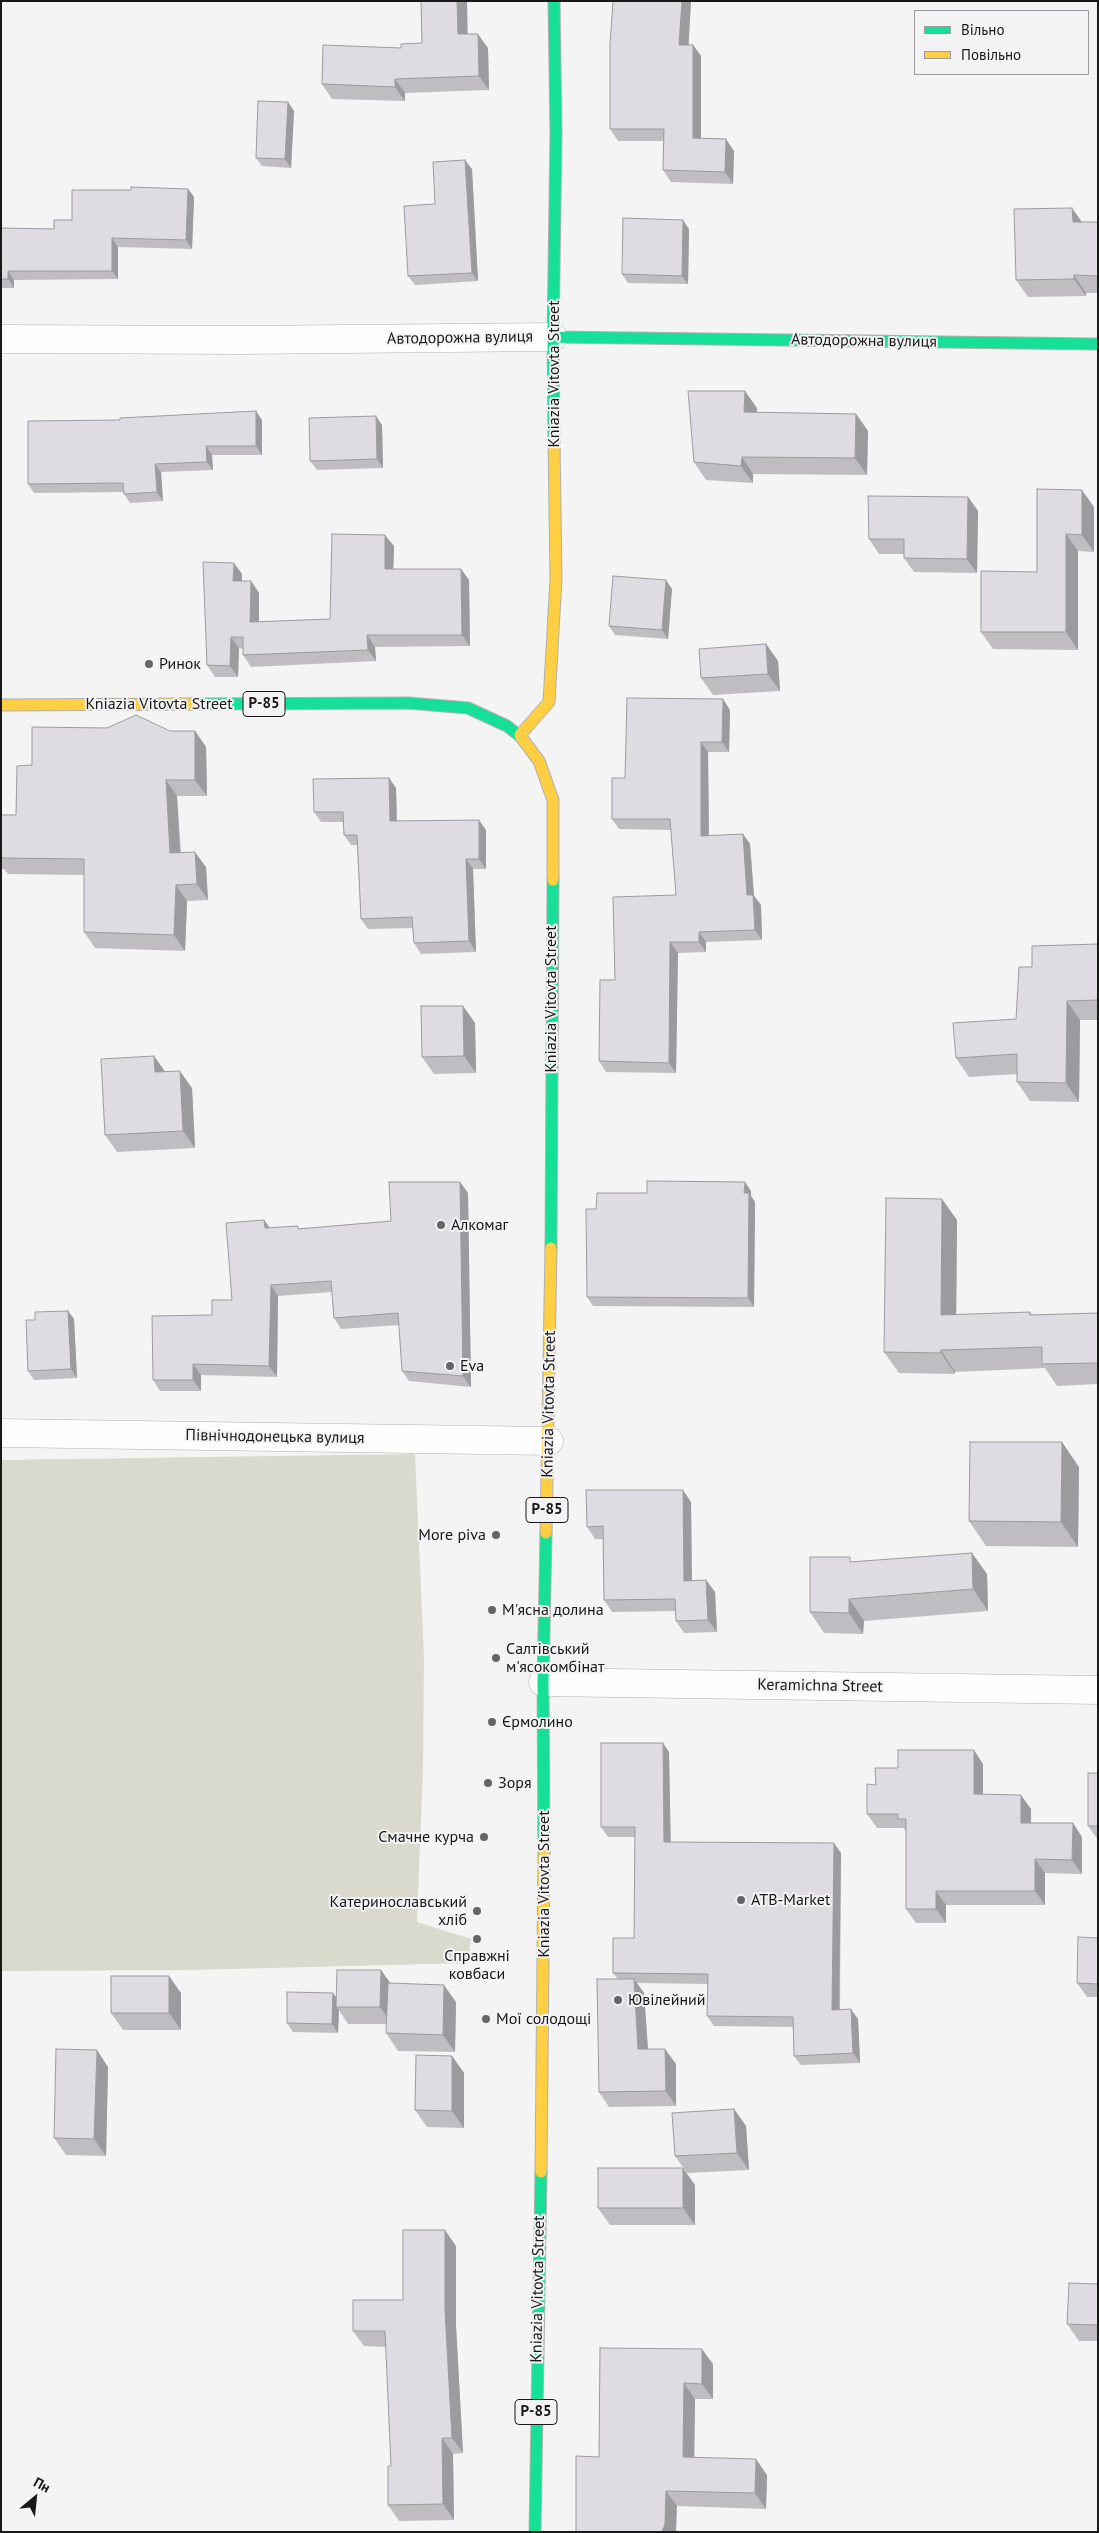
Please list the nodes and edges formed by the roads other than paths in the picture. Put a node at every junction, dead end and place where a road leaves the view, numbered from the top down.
1 (554, 1) edge
2 (553, 338) junction
3 (1, 339) edge
4 (1098, 344) edge
5 (1, 705) edge
6 (520, 735) junction
7 (1, 1433) edge
8 (549, 1440) junction
9 (543, 1682) junction
10 (1098, 1690) edge
11 (535, 2532) edge

1 - 2 main road, Kniazia Vitovta Street
2 - 3 street, Автодорожна вулиця
2 - 4 main road, Автодорожна вулиця
2 - 6 main road, Kniazia Vitovta Street
5 - 6 main road, Kniazia Vitovta Street / Р-85
6 - 8 main road, Kniazia Vitovta Street / Р-85
7 - 8 street, Північнодонецька вулиця
8 - 9 main road, Kniazia Vitovta Street / Р-85
9 - 10 street, Keramichna Street
9 - 11 main road, Kniazia Vitovta Street / Р-85

